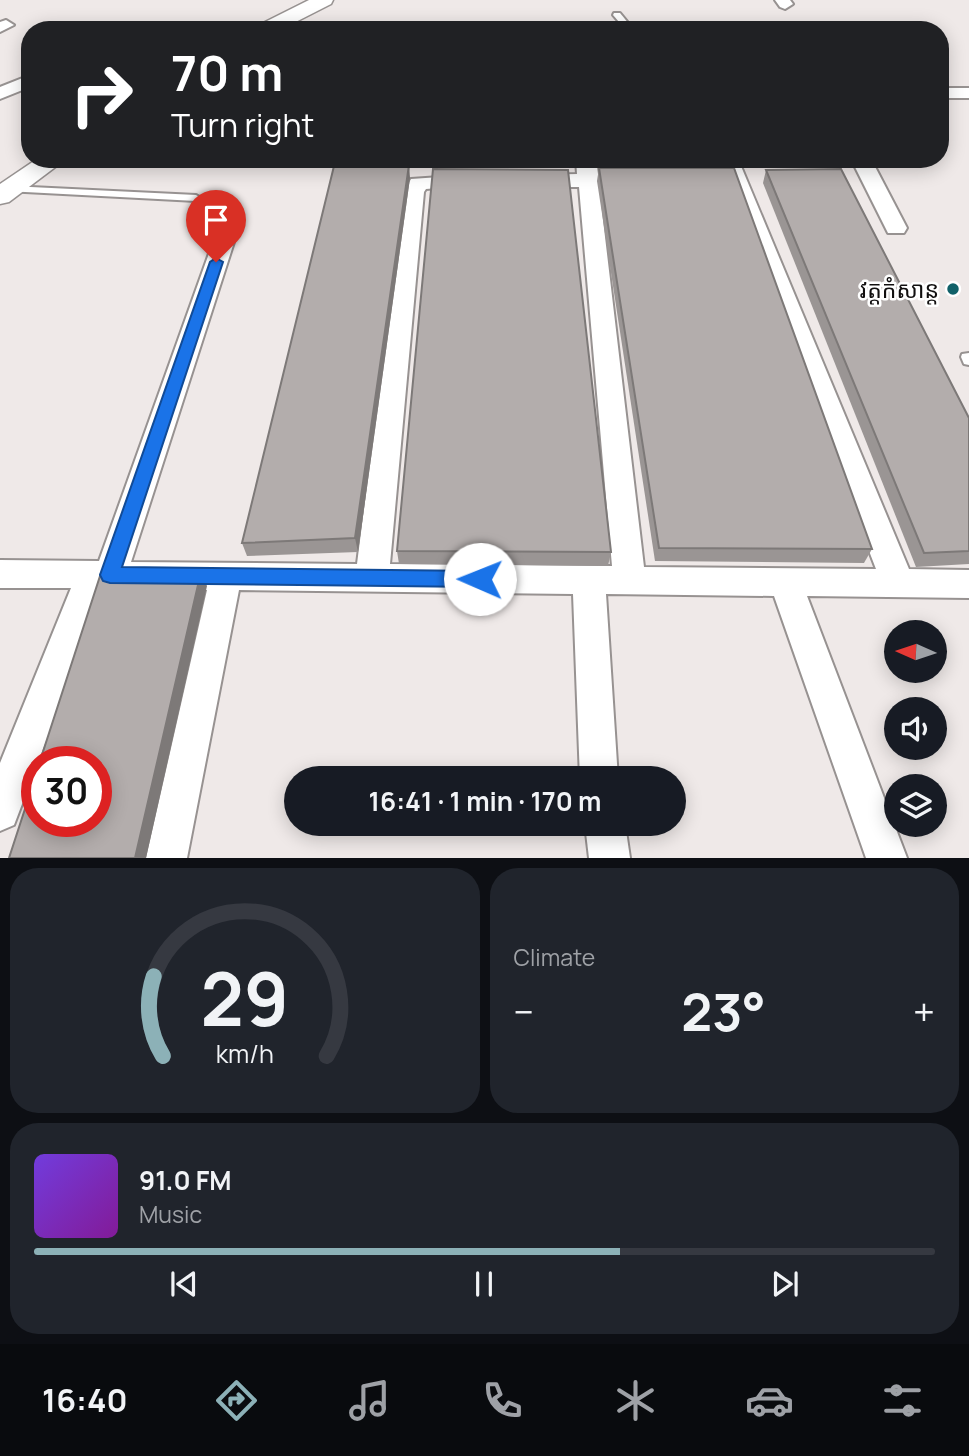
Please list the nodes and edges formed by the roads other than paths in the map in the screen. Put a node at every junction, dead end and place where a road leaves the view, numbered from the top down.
1 (324, 0) edge
2 (617, 15) dead end
3 (282, 21) edge
4 (622, 21) edge
5 (21, 84) edge
6 (949, 93) edge
7 (969, 93) edge
8 (0, 94) edge
9 (41, 168) edge
10 (866, 168) edge
11 (588, 170) edge
12 (724, 172) edge
13 (655, 180) edge
14 (5, 192) edge
15 (196, 198) dead end
16 (896, 228) dead end
17 (225, 236) dead end
18 (0, 574) edge
19 (102, 575) junction
20 (226, 576) junction
21 (372, 578) junction
22 (589, 580) junction
23 (629, 580) junction
24 (785, 582) junction
25 (898, 583) junction
26 (969, 584) edge
27 (598, 766) edge
28 (0, 811) edge
29 (607, 836) edge
30 (166, 858) edge
31 (610, 858) edge
32 (887, 858) edge

1 - 3 street
2 - 4 lane
5 - 8 street
6 - 7 street
9 - 14 street
10 - 16 street
11 - 13 street
11 - 21 street
11 - 23 street
12 - 25 street
14 - 15 lane
17 - 19 street
18 - 19 street
19 - 20 street
19 - 28 street
20 - 21 street
20 - 30 street
21 - 22 street
22 - 23 street
22 - 27 street
23 - 24 street
24 - 25 street
24 - 32 street
25 - 26 street
29 - 31 street

